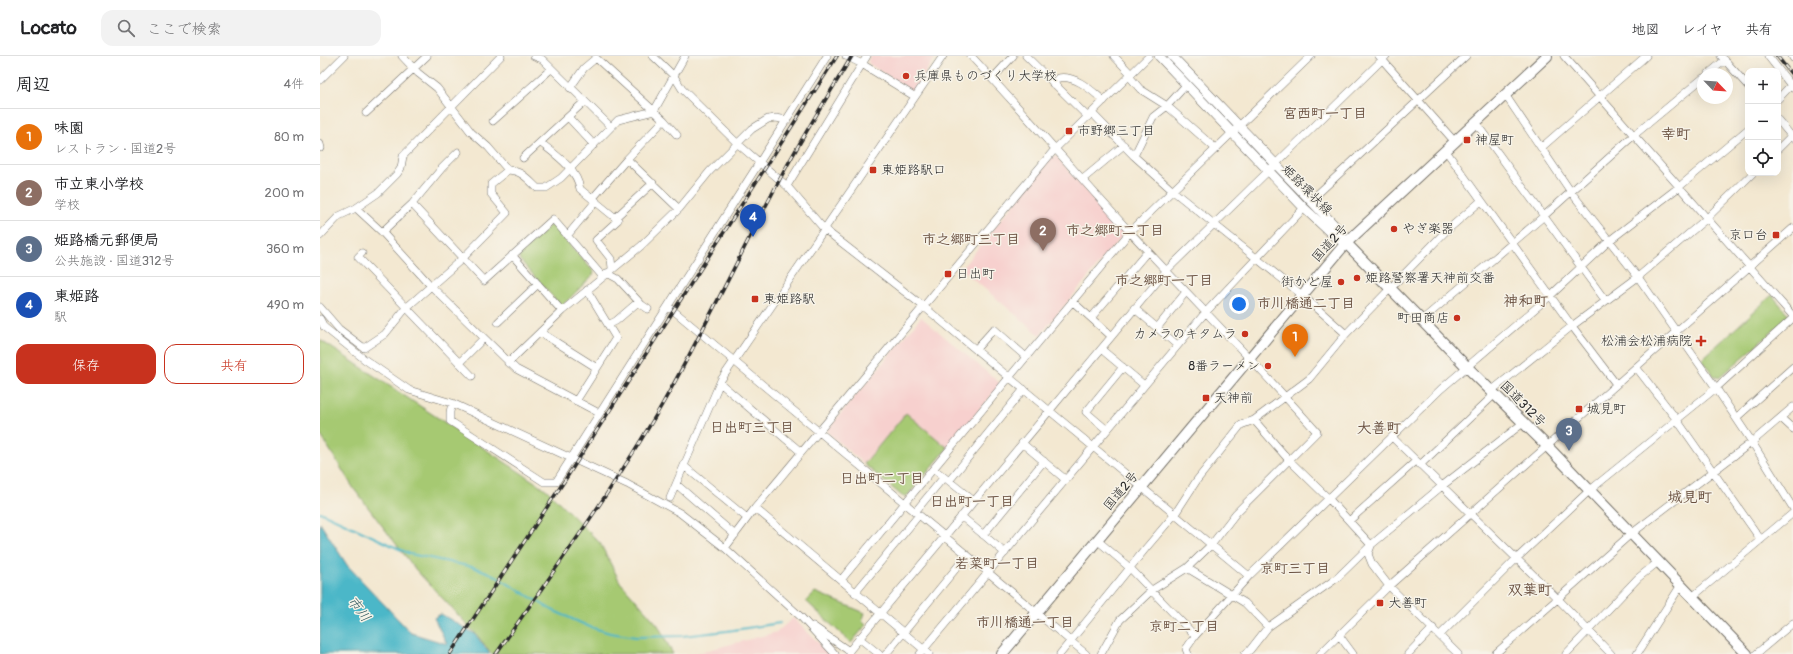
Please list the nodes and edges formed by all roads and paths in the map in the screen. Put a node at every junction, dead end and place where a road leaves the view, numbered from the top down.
1 (344, 56) edge
2 (402, 56) edge
3 (427, 56) edge
4 (501, 56) edge
5 (534, 56) edge
6 (653, 56) edge
7 (685, 56) edge
8 (827, 56) edge
9 (846, 56) edge
10 (867, 56) edge
11 (943, 56) edge
12 (971, 56) edge
13 (1013, 56) edge
14 (1026, 56) edge
15 (1114, 56) edge
16 (1149, 56) edge
17 (1159, 56) edge
18 (1172, 56) edge
19 (1311, 56) edge
20 (1466, 56) edge
21 (1547, 56) edge
22 (1564, 56) edge
23 (1646, 56) edge
24 (1768, 56) edge
25 (1382, 57) edge
26 (1723, 58) edge
27 (862, 64) junction
28 (414, 68) junction
29 (1714, 68) edge
30 (550, 69) junction
31 (1130, 75) junction
32 (674, 76) junction
33 (992, 79) junction
34 (320, 80) edge
35 (1697, 83) edge
36 (1745, 83) edge
37 (1053, 84) junction
38 (1186, 85) junction
39 (1792, 85) edge
40 (570, 88) junction
41 (914, 96) junction
42 (1506, 96) junction
43 (1781, 96) edge
44 (1600, 97) junction
45 (1104, 101) junction
46 (1418, 101) junction
47 (584, 102) junction
48 (1167, 106) junction
49 (450, 107) junction
50 (654, 111) junction
51 (366, 113) dead end
52 (1090, 115) junction
53 (568, 117) junction
54 (664, 120) junction
55 (787, 120) junction
56 (493, 121) dead end
57 (1476, 123) junction
58 (1781, 124) edge
59 (611, 127) junction
60 (1236, 130) junction
61 (1745, 132) edge
62 (677, 135) dead end
63 (1633, 136) junction
64 (1792, 137) edge
65 (541, 142) junction
66 (1455, 142) junction
67 (738, 144) junction
68 (594, 145) junction
69 (1124, 145) junction
70 (1542, 146) junction
71 (1781, 146) edge
72 (1055, 149) junction
73 (1216, 149) junction
74 (1446, 151) junction
75 (458, 152) dead end
76 (1134, 156) junction
77 (523, 158) dead end
78 (627, 158) junction
79 (760, 164) junction
80 (1272, 167) junction
81 (569, 169) junction
82 (508, 170) junction
83 (1750, 176) edge
84 (1083, 179) junction
85 (653, 183) junction
86 (787, 186) junction
87 (1679, 187) junction
88 (1173, 191) junction
89 (1571, 192) junction
90 (594, 200) junction
91 (1481, 201) junction
92 (412, 204) junction
93 (1307, 205) junction
94 (356, 208) junction
95 (679, 209) junction
96 (1544, 216) junction
97 (616, 217) junction
98 (1706, 219) junction
99 (1214, 223) junction
100 (1793, 228) edge
101 (824, 229) junction
102 (382, 232) junction
103 (1130, 232) junction
104 (320, 236) edge
105 (567, 236) junction
106 (1609, 241) junction
107 (1346, 243) junction
108 (1512, 243) junction
109 (1148, 251) junction
110 (362, 253) dead end
111 (512, 255) junction
112 (463, 258) junction
113 (1256, 258) junction
114 (1581, 267) junction
115 (1749, 267) junction
116 (1167, 270) junction
117 (607, 273) junction
118 (1638, 277) junction
119 (538, 284) junction
120 (431, 286) junction
121 (1390, 288) junction
122 (587, 290) junction
123 (1186, 292) junction
124 (1302, 295) junction
125 (1550, 296) junction
126 (1605, 300) junction
127 (1072, 301) junction
128 (638, 302) junction
129 (668, 306) junction
130 (923, 306) junction
131 (320, 307) edge
132 (406, 308) junction
133 (1134, 308) junction
134 (648, 309) dead end
135 (562, 311) junction
136 (1205, 312) junction
137 (1793, 317) edge
138 (1091, 318) junction
139 (320, 319) edge
140 (1422, 320) junction
141 (498, 322) dead end
142 (608, 325) junction
143 (1572, 326) junction
144 (1157, 328) junction
145 (540, 332) junction
146 (1676, 332) junction
147 (1346, 334) junction
148 (1111, 336) junction
149 (484, 338) junction
150 (1177, 345) junction
151 (976, 349) junction
152 (1101, 349) junction
153 (1025, 356) junction
154 (1249, 357) junction
155 (734, 360) junction
156 (459, 363) junction
157 (508, 363) junction
158 (1123, 367) junction
159 (1467, 367) junction
160 (1636, 367) junction
161 (1793, 367) edge
162 (597, 368) junction
163 (472, 376) dead end
164 (1009, 377) junction
165 (720, 383) junction
166 (1616, 384) junction
167 (1144, 385) junction
168 (1716, 388) junction
169 (1024, 389) junction
170 (1493, 393) junction
171 (1285, 396) junction
172 (576, 401) junction
173 (452, 403) junction
174 (1793, 407) edge
175 (1050, 410) junction
176 (599, 413) junction
177 (1736, 418) junction
178 (1781, 418) junction
179 (1254, 420) junction
180 (1677, 420) junction
181 (1523, 423) junction
182 (1793, 429) edge
183 (1107, 430) junction
184 (819, 432) junction
185 (1392, 438) junction
186 (1752, 442) junction
187 (1022, 443) junction
188 (1094, 446) junction
189 (1547, 446) junction
190 (802, 452) junction
191 (571, 458) junction
192 (1288, 459) junction
193 (1044, 461) junction
194 (1418, 463) junction
195 (684, 466) junction
196 (934, 469) junction
197 (1712, 471) junction
198 (946, 479) junction
199 (1066, 480) junction
200 (676, 484) junction
201 (1141, 486) junction
202 (1442, 486) junction
203 (1589, 491) junction
204 (670, 498) dead end
205 (1328, 498) junction
206 (974, 501) junction
207 (904, 503) junction
208 (755, 508) junction
209 (1793, 508) edge
210 (1793, 513) edge
211 (917, 514) junction
212 (1175, 514) junction
213 (1470, 514) junction
214 (961, 516) junction
215 (747, 518) junction
216 (1349, 521) junction
217 (735, 534) junction
218 (1631, 534) junction
219 (983, 535) junction
220 (945, 537) junction
221 (1097, 540) junction
222 (1761, 540) junction
223 (1212, 544) junction
224 (1371, 545) junction
225 (725, 548) junction
226 (1005, 553) junction
227 (967, 555) junction
228 (1516, 559) junction
229 (1658, 562) junction
230 (1130, 568) junction
231 (1187, 568) junction
232 (988, 573) junction
233 (1249, 576) junction
234 (841, 580) junction
235 (1681, 585) junction
236 (1389, 586) junction
237 (1152, 590) junction
238 (855, 593) junction
239 (1232, 595) junction
240 (1692, 598) junction
241 (1558, 600) junction
242 (1037, 612) junction
243 (880, 613) junction
244 (801, 617) junction
245 (1793, 623) edge
246 (1268, 627) junction
247 (1433, 628) junction
248 (1588, 631) junction
249 (904, 632) junction
250 (1339, 635) junction
251 (1440, 635) junction
252 (1195, 636) junction
253 (859, 638) junction
254 (1070, 640) junction
255 (849, 652) edge
256 (924, 653) edge
257 (835, 654) edge
258 (878, 654) edge
259 (886, 654) edge
260 (1002, 654) edge
261 (1060, 654) edge
262 (1086, 654) edge
263 (1101, 654) edge
264 (1188, 654) edge
265 (1245, 654) edge
266 (1320, 654) edge
267 (1353, 654) edge
268 (1408, 654) edge
269 (1458, 654) edge
270 (1495, 654) edge
271 (1566, 654) edge
272 (1611, 654) edge
273 (1638, 654) edge
274 (1746, 654) edge
275 (1756, 654) edge

1 - 34 street
2 - 28 street
3 - 28 street
4 - 49 street
5 - 30 street
6 - 32 street
7 - 32 street
8 - 55 street
9 - 27 street
10 - 27 street
11 - 41 street
12 - 33 street
13 - 33 street
14 - 37 street
15 - 31 street
16 - 31 street
17 - 38 main road, 姫路環状線
18 - 60 main road, 姫路環状線
19 - 60 street
20 - 46 street
21 - 42 highway, 国道2号
22 - 44 street
23 - 44 street
24 - 39 street
25 - 46 street
25 - 80 street
26 - 29 street
26 - 36 street
27 - 41 street
27 - 86 street
28 - 49 street
28 - 51 street
30 - 40 street
30 - 56 street
31 - 45 street
31 - 48 street
32 - 50 street
32 - 67 street
33 - 72 street
35 - 63 street
37 - 45 street
37 - 52 street
38 - 48 street
38 - 60 main road, 姫路環状線
39 - 43 street
40 - 47 street
40 - 50 street
41 - 101 street
42 - 57 highway, 国道2号
42 - 70 street
44 - 63 street
44 - 70 street
45 - 52 street
46 - 66 street
46 - 93 street
47 - 53 street
47 - 59 street
48 - 73 street
48 - 76 street
49 - 82 street
49 - 94 street
50 - 54 street
50 - 59 street
52 - 69 street
52 - 72 street
53 - 65 street
53 - 68 street
54 - 62 street
54 - 78 street
55 - 67 street
55 - 79 street
57 - 66 highway, 国道2号
57 - 96 street
58 - 64 street
59 - 68 street
60 - 73 street
60 - 80 main road, 姫路環状線
61 - 87 street
63 - 87 street
63 - 89 street
64 - 71 street
65 - 77 street
65 - 81 street
66 - 74 highway, 国道2号
67 - 79 street
67 - 95 street
68 - 81 street
69 - 76 street
69 - 84 street
70 - 89 street
72 - 84 street
72 - 130 street
73 - 88 street
74 - 91 street
74 - 107 highway, 国道2号
75 - 92 street
76 - 88 street
78 - 85 street
78 - 90 street
79 - 86 street
79 - 129 street
80 - 93 main road, 姫路環状線
80 - 99 street
81 - 82 street
81 - 90 street
82 - 112 street
83 - 98 street
84 - 103 street
85 - 95 street
85 - 97 street
86 - 101 street
87 - 98 street
87 - 106 street
88 - 99 street
88 - 103 street
89 - 96 street
89 - 106 street
90 - 97 street
90 - 105 street
91 - 108 street
91 - 121 street
92 - 102 street
92 - 112 street
93 - 107 main road, 姫路環状線
93 - 113 street
94 - 102 street
94 - 104 street
95 - 117 street
96 - 108 street
96 - 114 street
97 - 117 street
98 - 115 street
98 - 118 street
99 - 113 street
99 - 116 street
100 - 115 street
101 - 130 street
101 - 155 street
102 - 120 street
103 - 109 street
103 - 127 street
105 - 111 street
105 - 117 street
106 - 114 street
106 - 118 street
107 - 121 highway, 国道312号
107 - 124 highway, 国道2号
108 - 125 street
108 - 140 street
109 - 116 street
109 - 138 street
110 - 132 street
111 - 112 street
111 - 119 street
112 - 120 street
113 - 124 street
113 - 136 street
114 - 125 street
114 - 126 street
115 - 137 street
115 - 146 street
116 - 123 street
116 - 133 street
117 - 122 street
117 - 128 street
118 - 126 street
118 - 146 street
119 - 135 street
119 - 141 street
120 - 132 street
120 - 149 street
121 - 140 highway, 国道312号
121 - 147 street
122 - 135 street
122 - 142 street
123 - 136 street
123 - 144 street
124 - 147 street
124 - 154 highway, 国道2号
125 - 143 street
125 - 159 street
126 - 143 street
127 - 138 street
127 - 153 street
128 - 134 street
128 - 142 street
129 - 155 street
129 - 176 street
130 - 151 street
130 - 184 street
131 - 132 street
132 - 156 street
133 - 144 street
133 - 148 street
135 - 145 street
136 - 150 street
136 - 154 street
137 - 168 street
138 - 148 street
139 - 173 street
140 - 159 highway, 国道312号
142 - 162 street
143 - 166 street
143 - 170 street
144 - 150 street
145 - 157 street
145 - 162 street
146 - 160 street
146 - 168 street
147 - 171 street
148 - 152 street
149 - 156 street
149 - 157 street
150 - 167 street
151 - 153 street
151 - 164 street
152 - 158 street
152 - 175 street
153 - 164 street
154 - 171 street
154 - 201 highway, 国道2号
155 - 165 street
155 - 184 street
156 - 163 street
157 - 172 street
158 - 167 street
158 - 183 street
159 - 170 highway, 国道312号
159 - 185 street
160 - 166 street
160 - 180 street
161 - 177 street
162 - 172 street
164 - 169 street
164 - 196 street
165 - 190 street
165 - 195 street
166 - 189 street
167 - 183 street
168 - 177 street
168 - 180 street
169 - 175 street
169 - 198 street
170 - 181 highway, 国道312号
170 - 194 street
171 - 179 street
171 - 192 street
172 - 176 street
173 - 191 street
173 - 191 street
174 - 178 street
175 - 187 street
175 - 188 street
176 - 191 street
177 - 186 street
178 - 182 street
178 - 186 street
179 - 192 street
179 - 212 street
180 - 197 street
180 - 203 street
181 - 189 highway, 国道312号
181 - 202 street
183 - 188 street
184 - 190 street
184 - 207 street
185 - 194 street
185 - 205 street
186 - 197 street
186 - 209 street
187 - 193 street
187 - 206 street
188 - 199 street
188 - 201 street
189 - 203 highway, 国道312号
189 - 213 street
190 - 208 street
191 - 225 street
192 - 205 street
192 - 223 street
193 - 199 street
193 - 219 street
194 - 202 street
194 - 216 street
195 - 200 street
195 - 215 street
196 - 198 street
196 - 207 street
197 - 218 street
197 - 222 street
198 - 206 street
198 - 211 street
199 - 226 street
200 - 204 street
200 - 217 street
201 - 212 street
201 - 221 highway, 国道2号
202 - 213 street
202 - 224 street
203 - 218 highway, 国道312号
203 - 228 street
205 - 216 street
205 - 233 street
206 - 214 street
207 - 211 street
207 - 234 street
208 - 215 street
208 - 234 street
210 - 222 street
211 - 220 street
211 - 238 street
212 - 223 street
212 - 230 street
213 - 228 street
213 - 236 street
214 - 219 street
214 - 220 street
215 - 217 street
216 - 224 street
217 - 225 street
218 - 229 highway, 国道312号
218 - 241 street
219 - 226 street
220 - 227 street
220 - 243 street
221 - 230 street
221 - 242 highway, 国道2号
222 - 240 street
223 - 231 street
223 - 233 street
224 - 236 street
224 - 246 street
225 - 244 street
226 - 232 street
227 - 232 street
227 - 249 street
228 - 241 street
228 - 251 street
229 - 235 highway, 国道312号
229 - 248 street
230 - 237 street
230 - 254 street
231 - 237 street
231 - 239 street
232 - 242 street
232 - 256 street
233 - 239 street
234 - 238 street
235 - 240 highway, 国道312号
235 - 273 street
236 - 247 street
236 - 250 street
237 - 252 street
237 - 263 street
238 - 243 street
239 - 246 street
239 - 252 street
240 - 274 highway, 国道312号
241 - 248 street
241 - 270 street
242 - 254 street
242 - 260 highway, 国道2号
243 - 249 street
243 - 253 street
244 - 255 street
244 - 257 street
245 - 275 street
246 - 265 street
247 - 251 street
247 - 268 street
248 - 271 street
248 - 272 street
249 - 256 street
249 - 259 street
250 - 266 street
250 - 267 street
251 - 269 street
252 - 264 street
253 - 255 street
253 - 258 street
254 - 261 street
254 - 262 street

